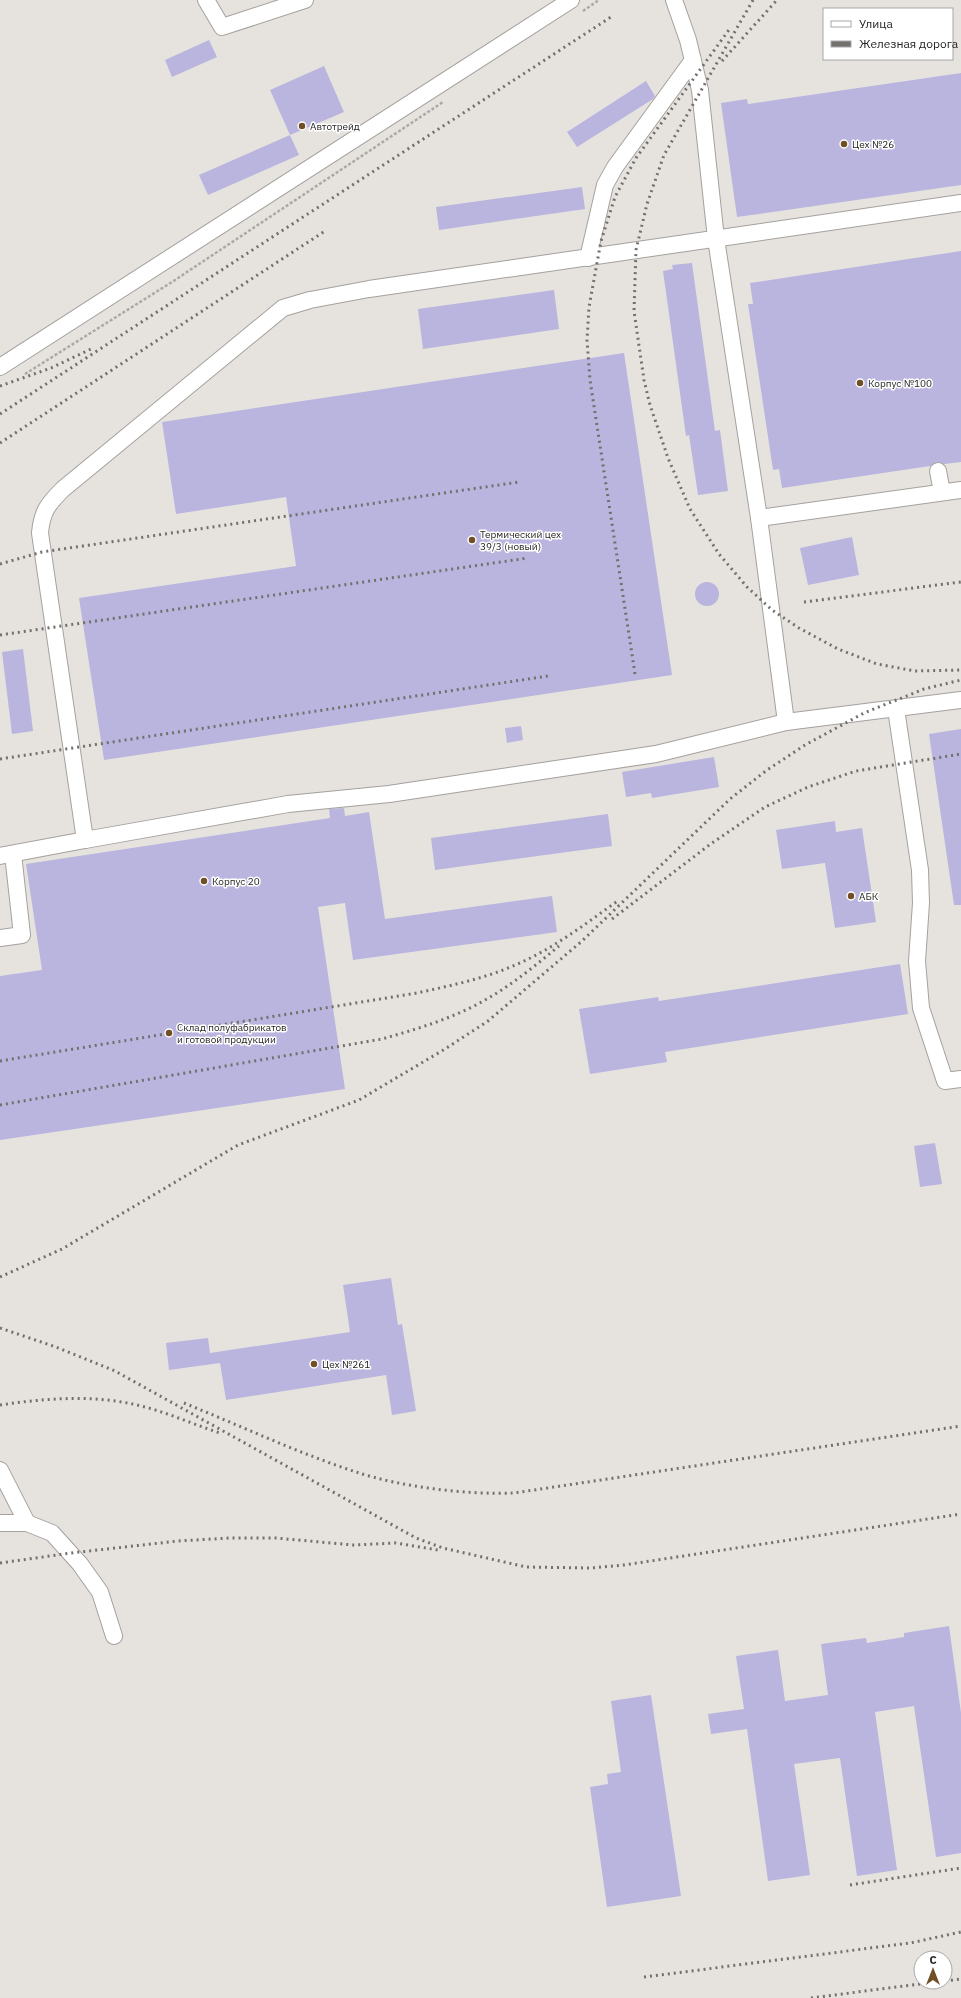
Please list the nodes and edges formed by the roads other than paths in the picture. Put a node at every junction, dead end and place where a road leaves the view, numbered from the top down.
1 (206, 0) edge
2 (305, 0) edge
3 (674, 0) edge
4 (575, 6) edge
5 (693, 60) junction
6 (961, 203) edge
7 (716, 239) junction
8 (588, 258) junction
9 (0, 367) edge
10 (938, 471) dead end
11 (961, 490) edge
12 (942, 492) junction
13 (759, 518) junction
14 (961, 700) edge
15 (896, 709) junction
16 (786, 722) junction
17 (85, 840) junction
18 (7, 855) edge
19 (0, 938) edge
20 (961, 1079) edge
21 (0, 1470) edge
22 (27, 1522) junction
23 (0, 1523) edge
24 (114, 1636) dead end

1 - 2 lane
3 - 5 lane
4 - 9 lane
5 - 7 lane
5 - 8 lane
6 - 7 lane
7 - 8 lane
7 - 13 lane
8 - 17 lane
10 - 12 lane
11 - 12 lane
12 - 13 lane
13 - 16 lane
14 - 15 lane
15 - 16 lane
15 - 20 lane
16 - 17 lane
17 - 18 lane
18 - 19 lane
21 - 22 lane
22 - 23 lane
22 - 24 lane

